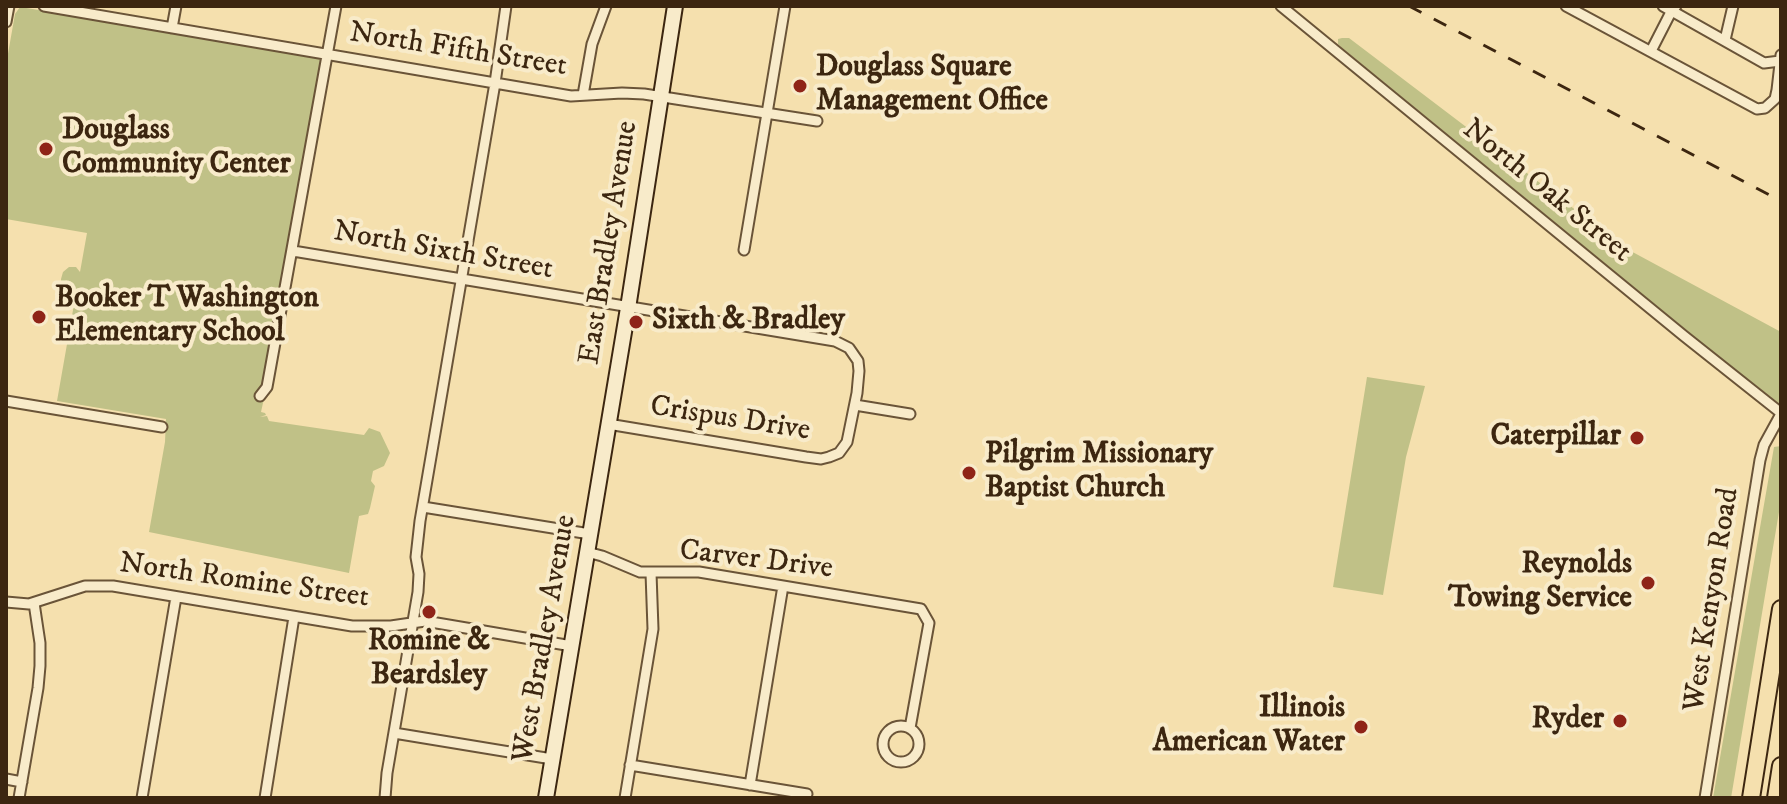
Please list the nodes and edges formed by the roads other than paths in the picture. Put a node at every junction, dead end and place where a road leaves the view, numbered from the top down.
1 (9, 6) edge
2 (44, 6) edge
3 (176, 6) edge
4 (336, 6) edge
5 (506, 6) edge
6 (606, 6) edge
7 (675, 6) edge
8 (785, 6) edge
9 (1281, 6) edge
10 (1566, 6) edge
11 (1733, 6) edge
12 (1670, 7) edge
13 (6, 22) edge
14 (172, 28) junction
15 (1725, 40) junction
16 (1651, 51) junction
17 (328, 54) junction
18 (1780, 58) edge
19 (495, 83) junction
20 (583, 95) junction
21 (660, 96) junction
22 (767, 114) junction
23 (817, 121) dead end
24 (744, 250) dead end
25 (293, 251) junction
26 (461, 280) junction
27 (628, 308) junction
28 (260, 396) dead end
29 (6, 401) edge
30 (855, 405) junction
31 (1781, 413) edge
32 (910, 414) dead end
33 (608, 424) junction
34 (162, 427) dead end
35 (598, 489) joint
36 (423, 507) junction
37 (590, 534) junction
38 (587, 552) junction
39 (651, 573) junction
40 (783, 586) junction
41 (176, 597) junction
42 (6, 602) edge
43 (34, 603) junction
44 (1781, 609) edge
45 (294, 617) junction
46 (413, 623) junction
47 (572, 646) junction
48 (910, 728) junction
49 (394, 733) junction
50 (552, 759) junction
51 (630, 765) junction
52 (1781, 766) edge
53 (6, 779) edge
54 (22, 782) junction
55 (750, 785) junction
56 (807, 794) dead end
57 (19, 798) edge
58 (142, 798) edge
59 (265, 798) edge
60 (385, 798) edge
61 (546, 798) edge
62 (625, 798) edge
63 (1705, 798) edge
64 (1751, 798) edge
65 (1776, 798) edge

1 - 13 street
2 - 14 street, North Fifth Street
3 - 14 street
4 - 17 street
5 - 19 street
6 - 20 street
7 - 21 main road, East Bradley Avenue
8 - 22 street
9 - 31 street, North Oak Street
10 - 16 street
11 - 15 street
12 - 15 street
12 - 16 street
14 - 17 street, North Fifth Street
15 - 18 street
16 - 18 street
17 - 19 street, North Fifth Street
17 - 25 street
19 - 20 street, North Fifth Street
19 - 26 street
20 - 21 street, North Fifth Street
21 - 22 street, North Fifth Street
21 - 27 main road, East Bradley Avenue
22 - 23 street, North Fifth Street
22 - 24 street
25 - 26 street, North Sixth Street
25 - 28 street
26 - 27 street, North Sixth Street
26 - 36 street
27 - 30 street, North Sixth Street
27 - 33 main road, East Bradley Avenue
29 - 34 street
30 - 32 street
30 - 33 street, Crispus Drive
31 - 63 street, West Kenyon Road
33 - 35 main road, East Bradley Avenue
35 - 37 main road, West Bradley Avenue
36 - 37 street
36 - 46 street
37 - 38 main road, West Bradley Avenue
38 - 39 street, Carver Drive
38 - 47 main road, West Bradley Avenue
39 - 40 street, Carver Drive
39 - 51 street
40 - 48 street, Carver Drive
40 - 55 street
41 - 43 street, North Romine Street
41 - 45 street, North Romine Street
41 - 58 street
42 - 43 street, North Romine Street
43 - 54 street
44 - 64 highway
45 - 46 street, North Romine Street
45 - 59 street
46 - 47 street, North Romine Street
46 - 49 street
47 - 50 main road, West Bradley Avenue
48 - 48 street
49 - 50 street
49 - 60 street
50 - 61 main road, West Bradley Avenue
51 - 55 street
51 - 62 street
52 - 65 highway
53 - 54 street
54 - 57 street
55 - 56 street

